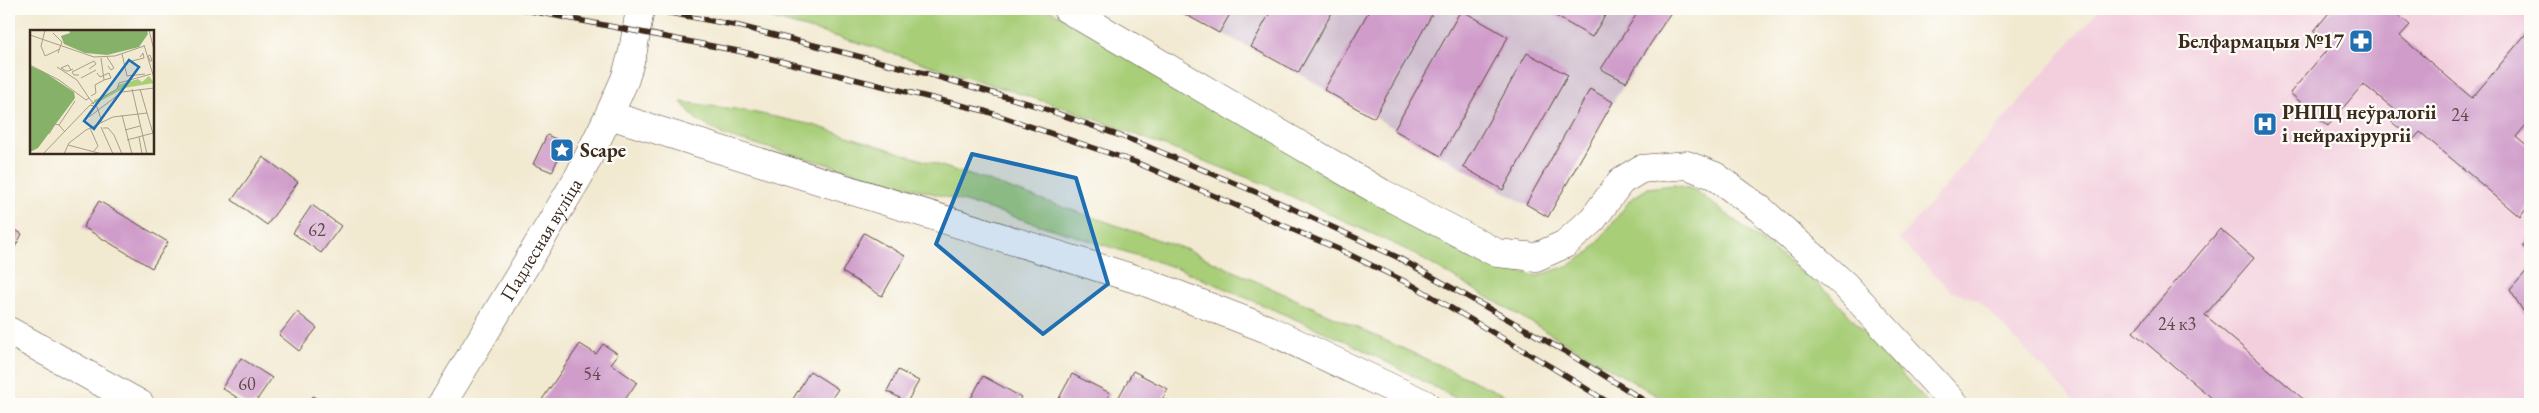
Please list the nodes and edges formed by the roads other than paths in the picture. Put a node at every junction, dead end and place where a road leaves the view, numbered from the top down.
1 (640, 9) edge
2 (1067, 9) edge
3 (609, 116) junction
4 (9, 331) edge
5 (140, 404) edge
6 (442, 404) edge
7 (1425, 404) edge
8 (1955, 404) edge

1 - 3 street, Падлесная вуліца
2 - 8 street
3 - 6 street, Падлесная вуліца
3 - 7 street
4 - 5 street

